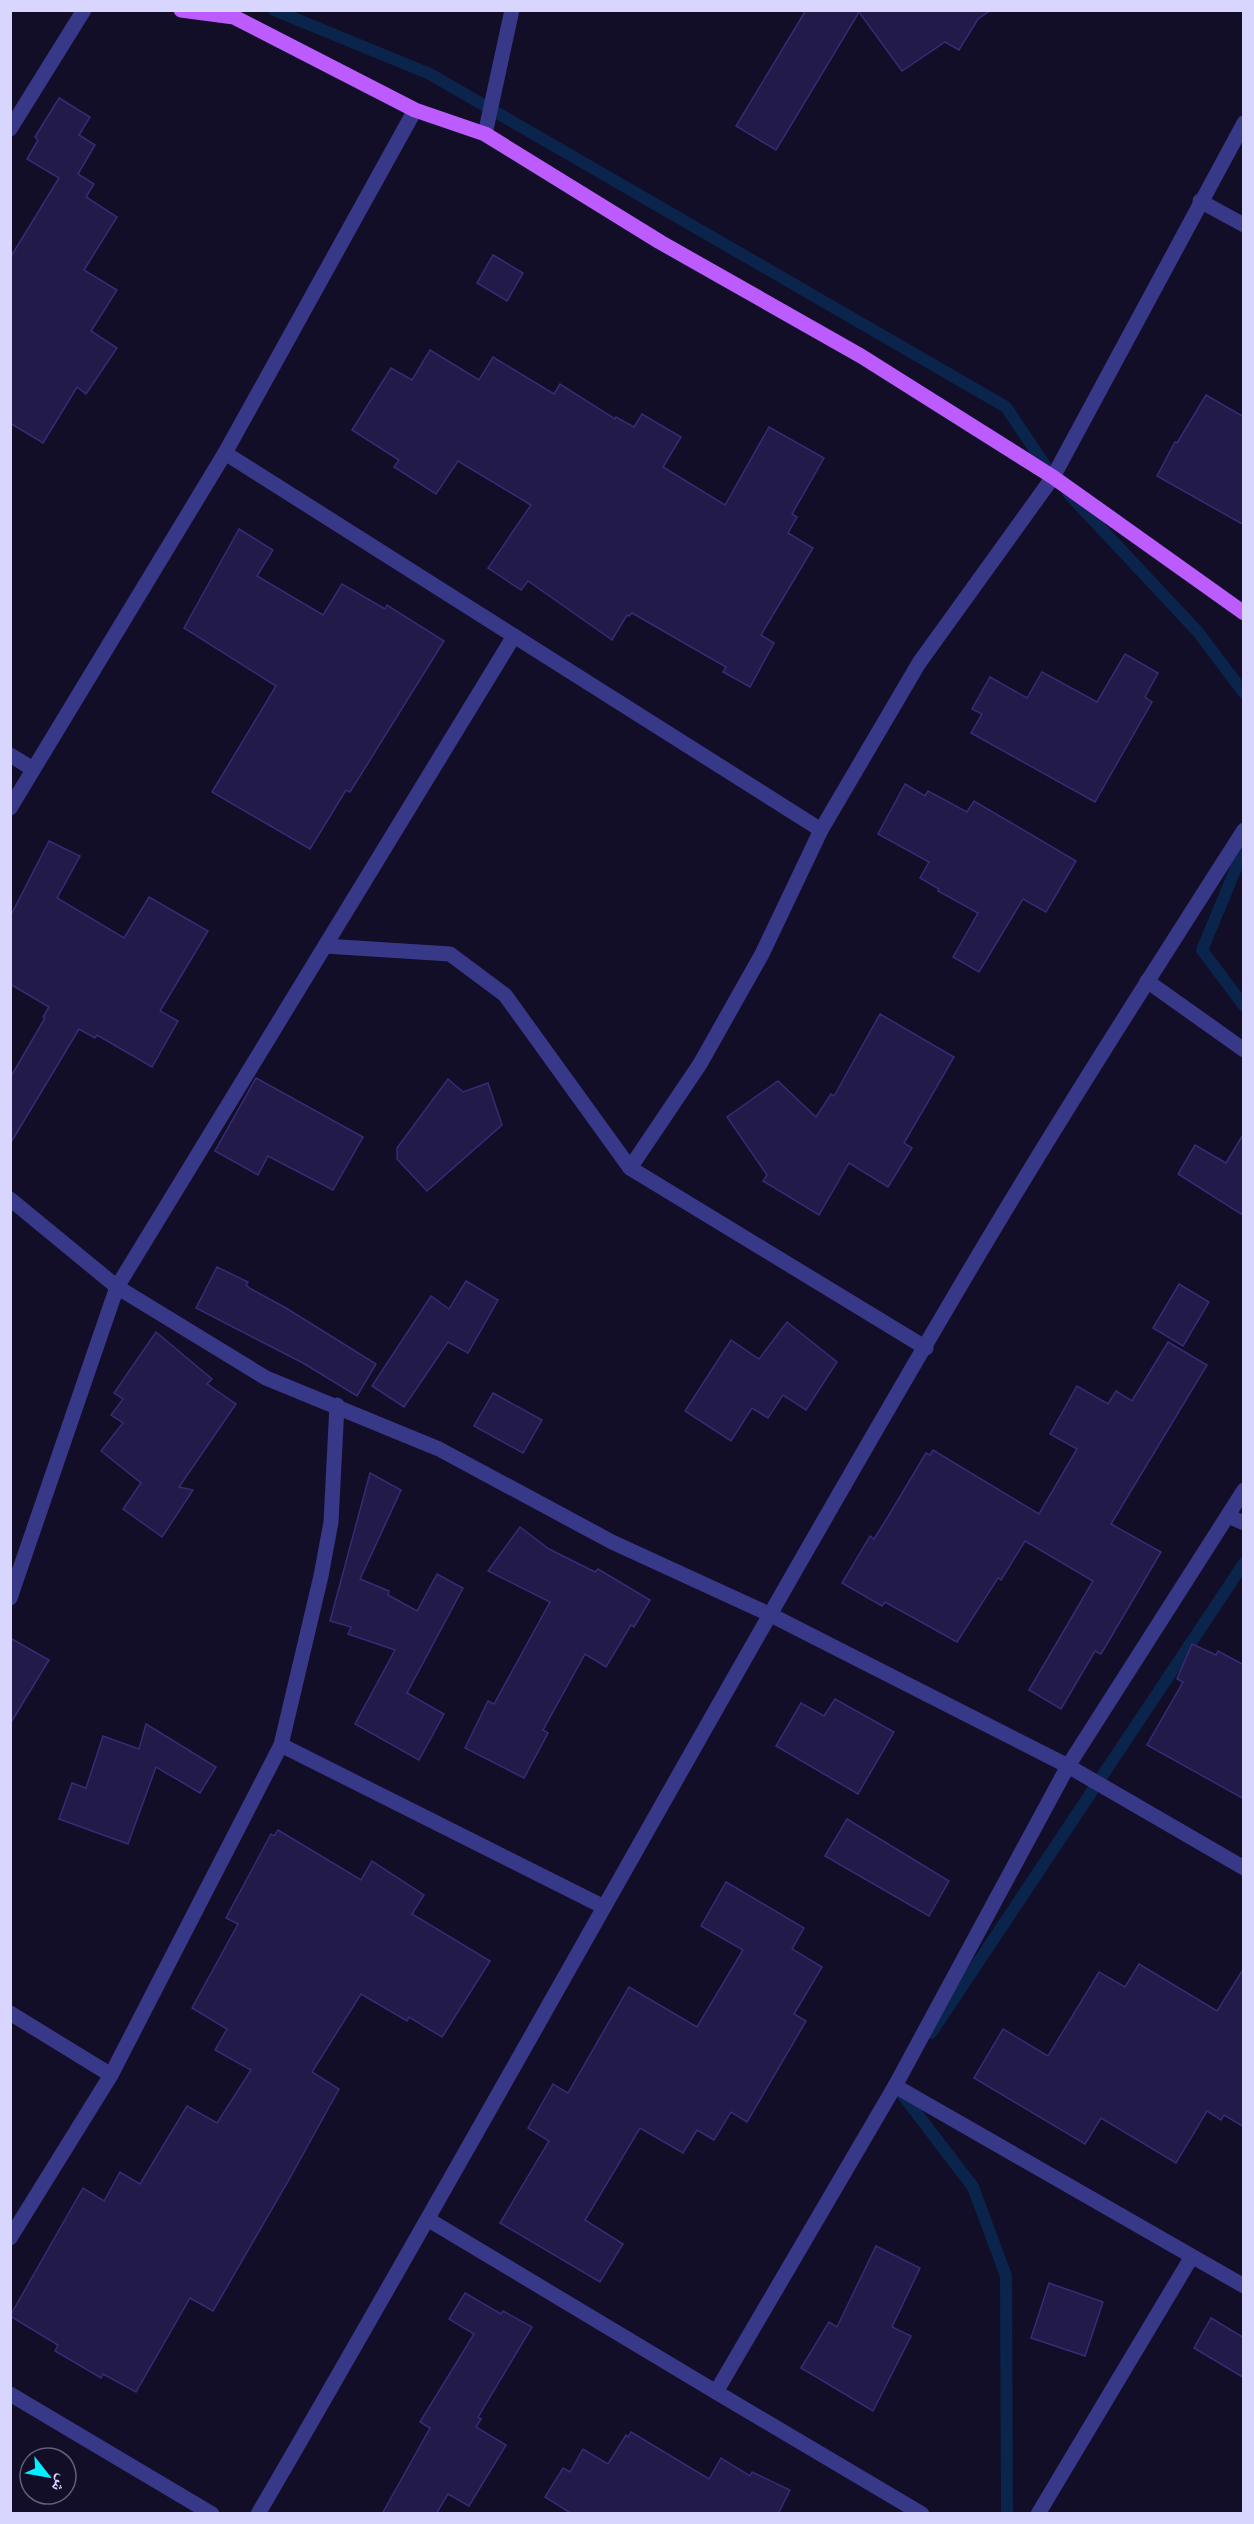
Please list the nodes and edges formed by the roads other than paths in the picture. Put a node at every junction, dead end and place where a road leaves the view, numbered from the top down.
1 (84, 10) edge
2 (182, 10) edge
3 (512, 10) edge
4 (235, 14) edge
5 (415, 110) junction
6 (1244, 123) edge
7 (10, 129) edge
8 (485, 134) junction
9 (1200, 201) junction
10 (1244, 225) edge
11 (225, 453) junction
12 (1053, 477) junction
13 (1244, 613) edge
14 (514, 636) junction
15 (10, 755) edge
16 (33, 769) junction
17 (10, 808) edge
18 (821, 830) junction
19 (1244, 830) edge
20 (325, 946) junction
21 (1147, 981) junction
22 (1244, 1050) edge
23 (630, 1168) junction
24 (10, 1199) edge
25 (117, 1287) junction
26 (926, 1348) junction
27 (337, 1405) junction
28 (1244, 1490) edge
29 (1228, 1516) junction
30 (1244, 1523) edge
31 (10, 1598) edge
32 (770, 1614) junction
33 (281, 1745) junction
34 (1068, 1766) junction
35 (1244, 1868) edge
36 (604, 1907) junction
37 (10, 2013) edge
38 (111, 2075) junction
39 (895, 2086) junction
40 (429, 2220) junction
41 (10, 2238) edge
42 (1191, 2258) junction
43 (1244, 2286) edge
44 (716, 2392) junction
45 (10, 2394) edge
46 (194, 2509) edge
47 (212, 2514) edge
48 (258, 2514) edge
49 (922, 2514) edge
50 (1038, 2514) edge

1 - 7 street
2 - 4 main road
3 - 8 street
4 - 5 main road
5 - 8 main road
5 - 11 street
6 - 9 street
8 - 12 main road
9 - 10 street
9 - 12 street
11 - 14 street
11 - 16 street
12 - 13 main road
12 - 18 street
14 - 18 street
14 - 20 street
15 - 16 street
16 - 17 street
18 - 23 street
19 - 21 street
20 - 23 street
20 - 25 street
21 - 22 street
21 - 26 street
23 - 26 street
24 - 25 street
25 - 27 street
25 - 31 street
26 - 32 street
27 - 32 street
27 - 33 street
28 - 29 street
29 - 30 street
29 - 34 street
32 - 34 street
32 - 36 street
33 - 36 street
33 - 38 street
34 - 35 street
34 - 39 street
36 - 40 street
37 - 38 street
38 - 41 street
39 - 42 street
39 - 44 street
40 - 44 street
40 - 48 street
42 - 43 street
42 - 50 street
44 - 49 street
45 - 46 street
46 - 47 street

